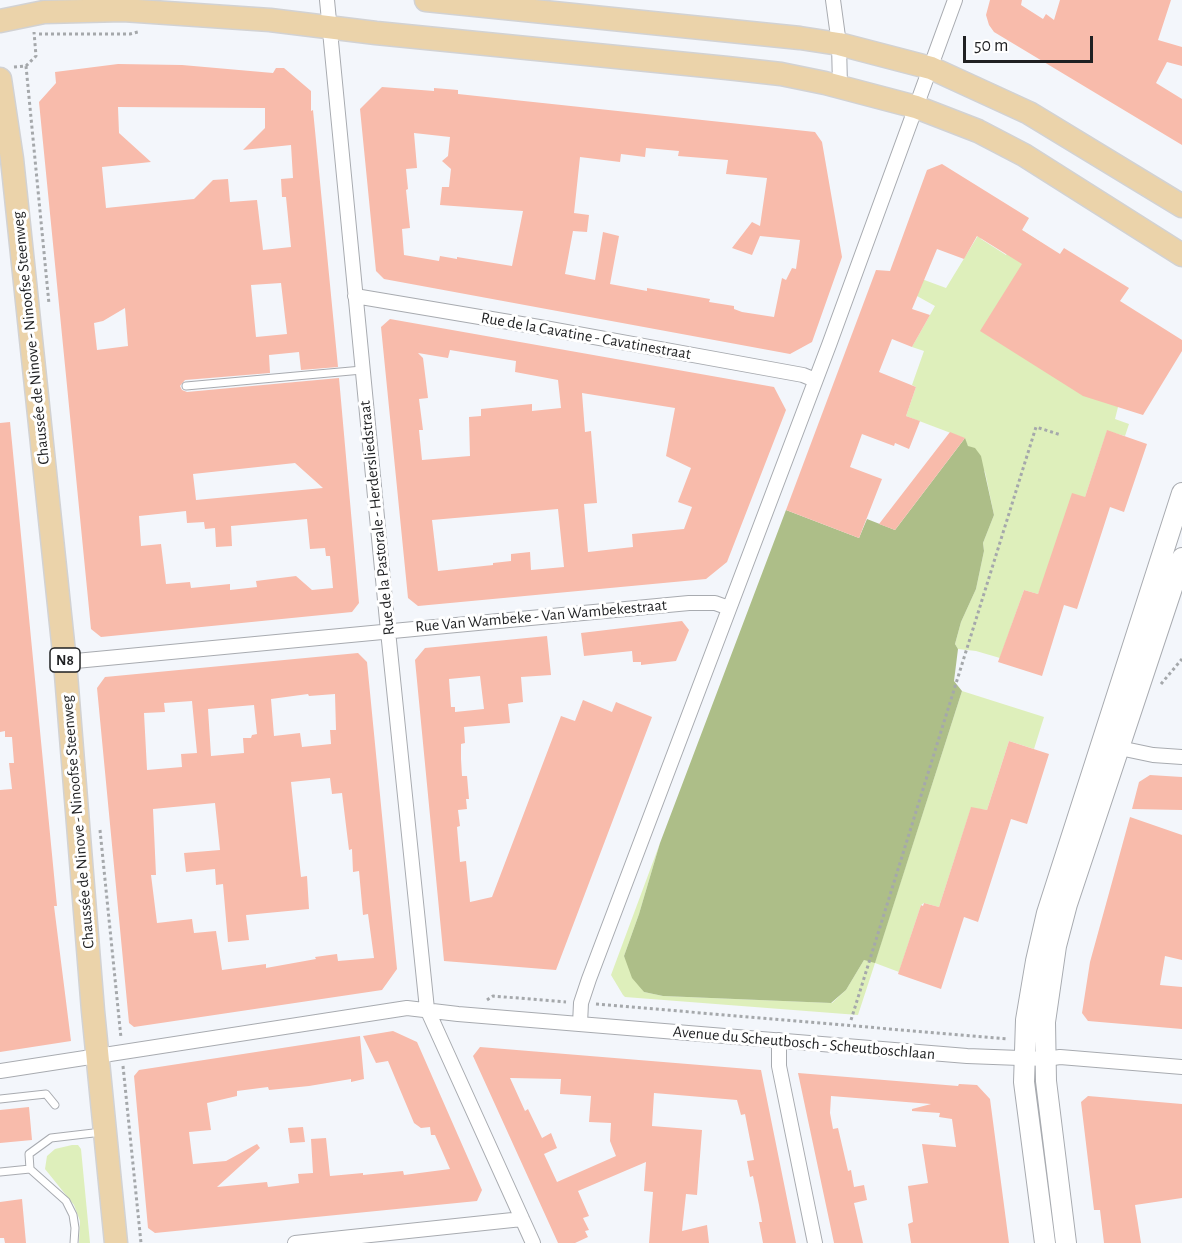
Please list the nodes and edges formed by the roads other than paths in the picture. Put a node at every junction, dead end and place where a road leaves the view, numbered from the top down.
1 (327, 0) edge
2 (426, 0) edge
3 (832, 0) edge
4 (955, 0) edge
5 (0, 21) edge
6 (330, 27) junction
7 (838, 44) junction
8 (931, 68) junction
9 (4, 73) edge
10 (840, 86) junction
11 (916, 107) junction
12 (1182, 206) edge
13 (1182, 255) edge
14 (355, 296) junction
15 (362, 370) junction
16 (816, 380) junction
17 (186, 386) dead end
18 (1182, 493) edge
19 (1179, 567) edge
20 (1157, 570) junction
21 (729, 608) junction
22 (387, 631) junction
23 (65, 663) junction
24 (1111, 746) junction
25 (1182, 757) edge
26 (427, 1009) junction
27 (580, 1024) junction
28 (779, 1040) junction
29 (97, 1056) junction
30 (1024, 1058) junction
31 (1046, 1059) junction
32 (1182, 1067) edge
33 (0, 1071) edge
34 (0, 1099) edge
35 (55, 1105) dead end
36 (105, 1132) junction
37 (30, 1169) junction
38 (0, 1172) edge
39 (522, 1219) junction
40 (74, 1243) edge
41 (116, 1243) edge
42 (303, 1243) edge
43 (533, 1243) edge
44 (815, 1243) edge
45 (1045, 1243) edge
46 (1066, 1243) edge

1 - 6 street, Rue de la Pastorale - Herdersliedstraat
2 - 7 main road
3 - 7 street
4 - 8 street
5 - 6 main road
6 - 10 main road
6 - 14 street, Rue de la Pastorale - Herdersliedstraat
7 - 8 main road
7 - 10 street
8 - 11 street
8 - 12 main road
9 - 23 main road, Chaussée de Ninove - Ninoofse Steenweg / N8
10 - 11 main road
11 - 13 main road
11 - 16 street
14 - 15 street, Rue de la Pastorale - Herdersliedstraat
14 - 16 street, Rue de la Cavatine - Cavatinestraat
15 - 17 lane
15 - 22 street, Rue de la Pastorale - Herdersliedstraat
16 - 21 street
18 - 20 street
19 - 20 street
19 - 24 street
20 - 24 street
21 - 22 street, Rue Van Wambeke - Van Wambekestraat
21 - 27 street
22 - 23 street, Rue Van Wambeke - Van Wambekestraat
22 - 26 street, Rue de la Pastorale - Herdersliedstraat
23 - 29 main road, Chaussée de Ninove - Ninoofse Steenweg / N8
24 - 25 street
24 - 30 street
24 - 31 street
26 - 27 street, Avenue du Scheutbosch - Scheutboschlaan
26 - 29 street, Avenue du Scheutbosch - Scheutboschlaan
26 - 39 street, Rue de la Pastorale - Herdersliedstraat
27 - 28 street, Avenue du Scheutbosch - Scheutboschlaan
28 - 30 street, Avenue du Scheutbosch - Scheutboschlaan
28 - 44 street
29 - 33 street, Avenue du Scheutbosch - Scheutboschlaan
29 - 36 main road, Chaussée de Ninove - Ninoofse Steenweg / N8
30 - 31 street, Avenue du Scheutbosch - Scheutboschlaan
30 - 45 street
31 - 32 street, Avenue du Scheutbosch - Scheutboschlaan
31 - 46 street
34 - 35 lane
36 - 37 lane
36 - 41 main road, Chaussée de Ninove - Ninoofse Steenweg / N8
37 - 38 lane
37 - 40 lane
39 - 42 street
39 - 43 street, Rue de la Pastorale - Herdersliedstraat

